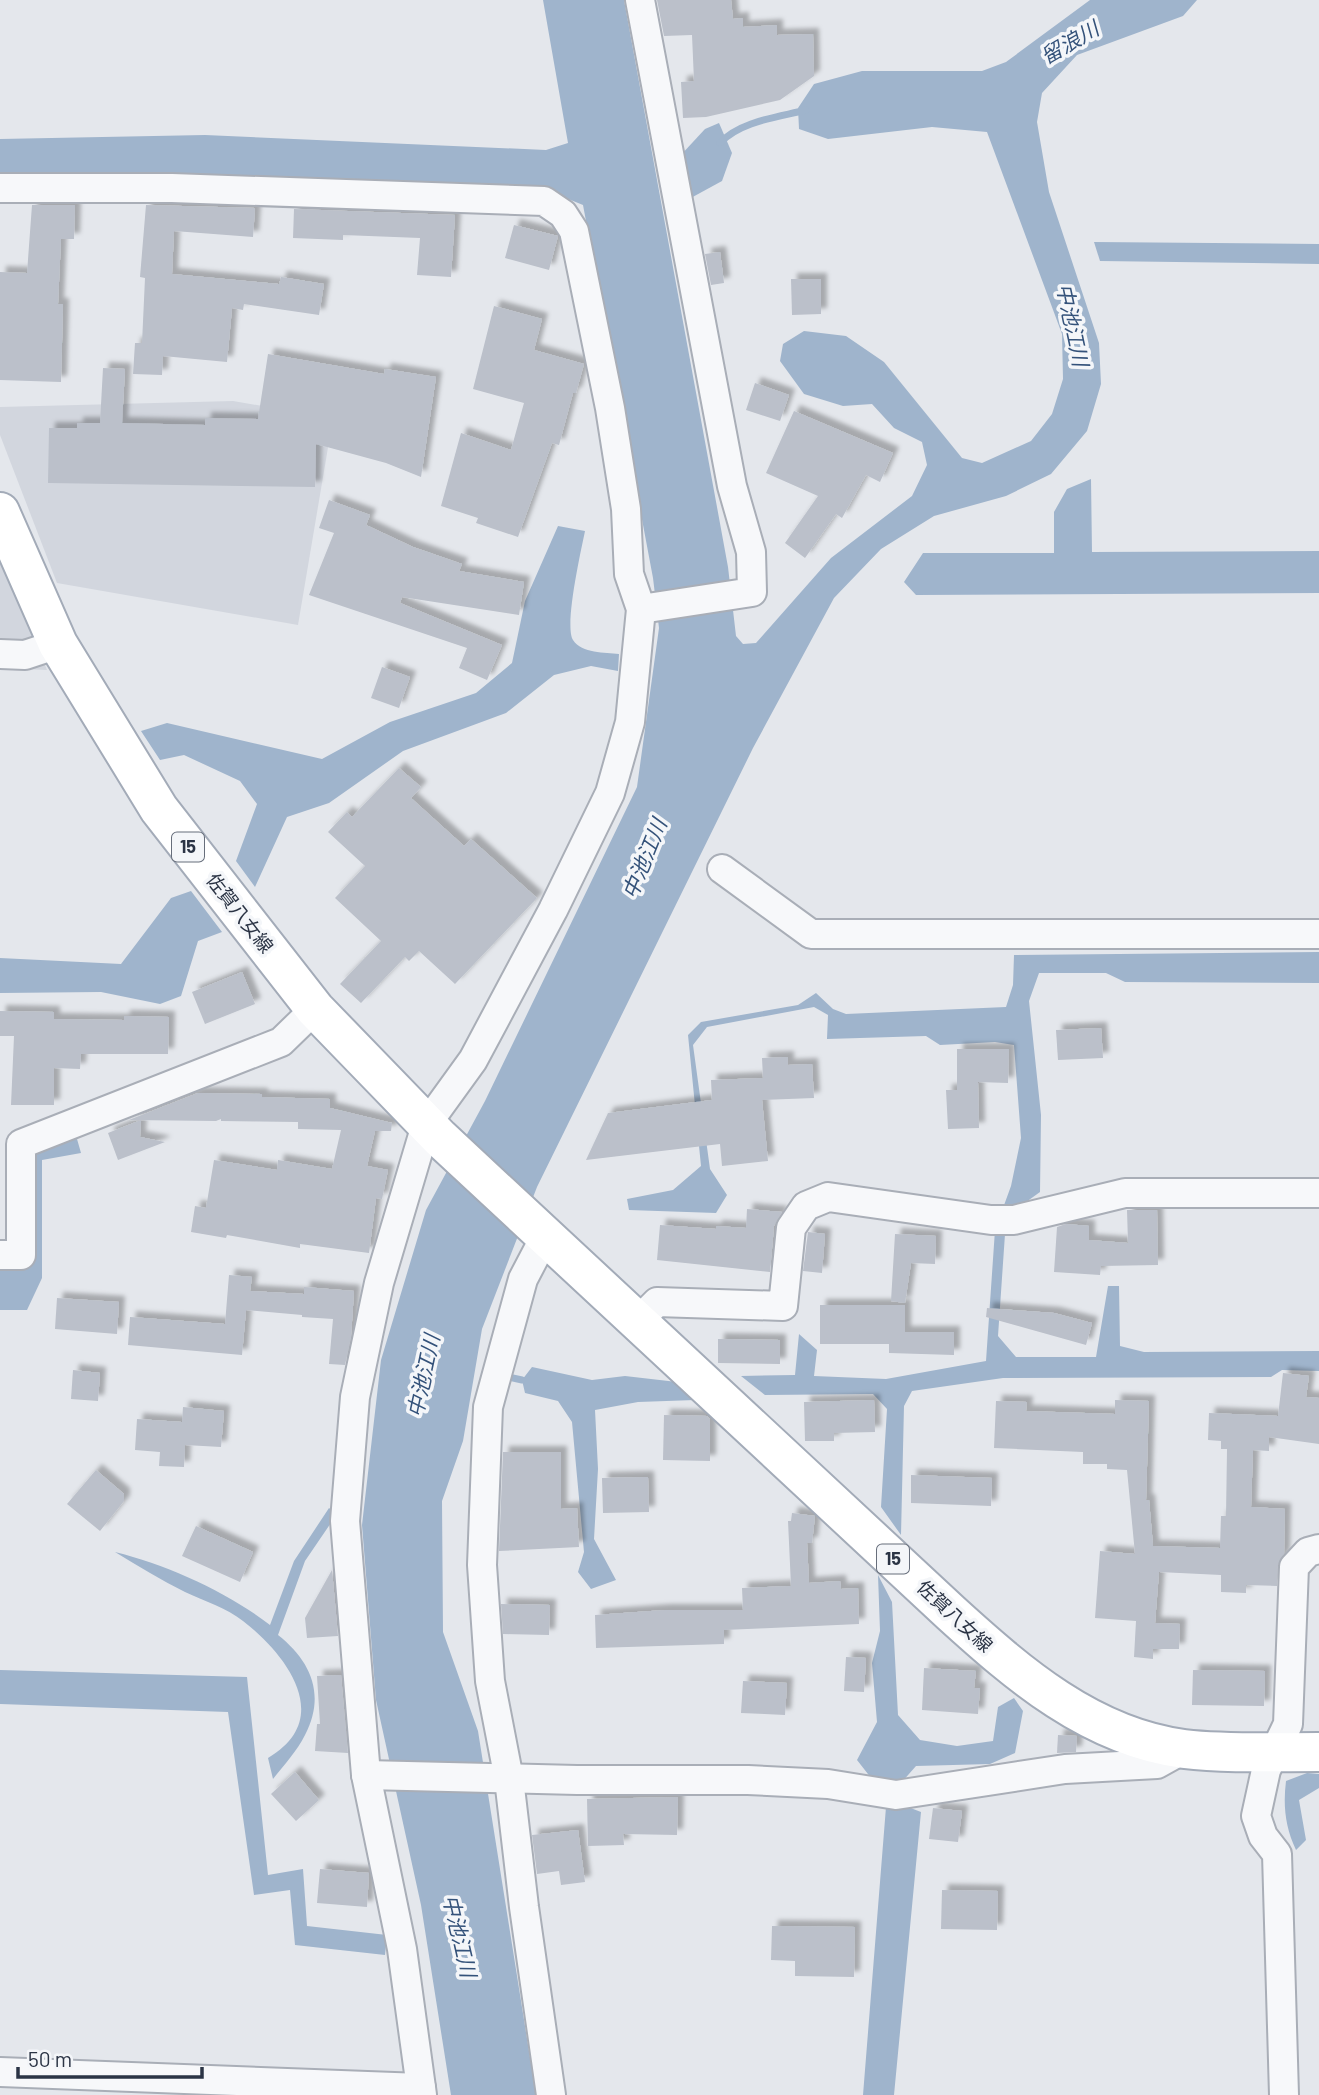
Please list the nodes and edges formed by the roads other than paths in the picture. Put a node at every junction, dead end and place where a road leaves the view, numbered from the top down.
1 (640, 0) edge
2 (0, 188) edge
3 (0, 512) edge
4 (641, 609) junction
5 (58, 644) junction
6 (0, 654) edge
7 (722, 869) dead end
8 (1319, 934) edge
9 (315, 1009) junction
10 (433, 1132) junction
11 (1319, 1193) edge
12 (540, 1232) junction
13 (0, 1255) edge
14 (636, 1323) junction
15 (1319, 1549) edge
16 (1184, 1749) junction
17 (1275, 1752) junction
18 (1319, 1752) edge
19 (370, 1775) junction
20 (509, 1779) junction
21 (0, 2073) edge
22 (422, 2092) edge
23 (551, 2095) edge
24 (1284, 2095) edge

1 - 4 street
2 - 4 street
3 - 5 main road, 佐賀八女線 / 15
4 - 10 street
5 - 6 street
5 - 9 main road, 佐賀八女線 / 15
7 - 8 street
9 - 10 main road, 佐賀八女線 / 15
9 - 13 street
10 - 12 main road, 15
10 - 19 street
11 - 14 street
12 - 14 main road, 佐賀八女線 / 15
12 - 20 street
14 - 16 main road, 佐賀八女線 / 15
15 - 17 street
16 - 17 main road, 佐賀八女線 / 15
16 - 20 street
17 - 18 main road, 佐賀八女線 / 15
17 - 24 street
19 - 20 street
19 - 22 street
20 - 23 street
21 - 22 street

